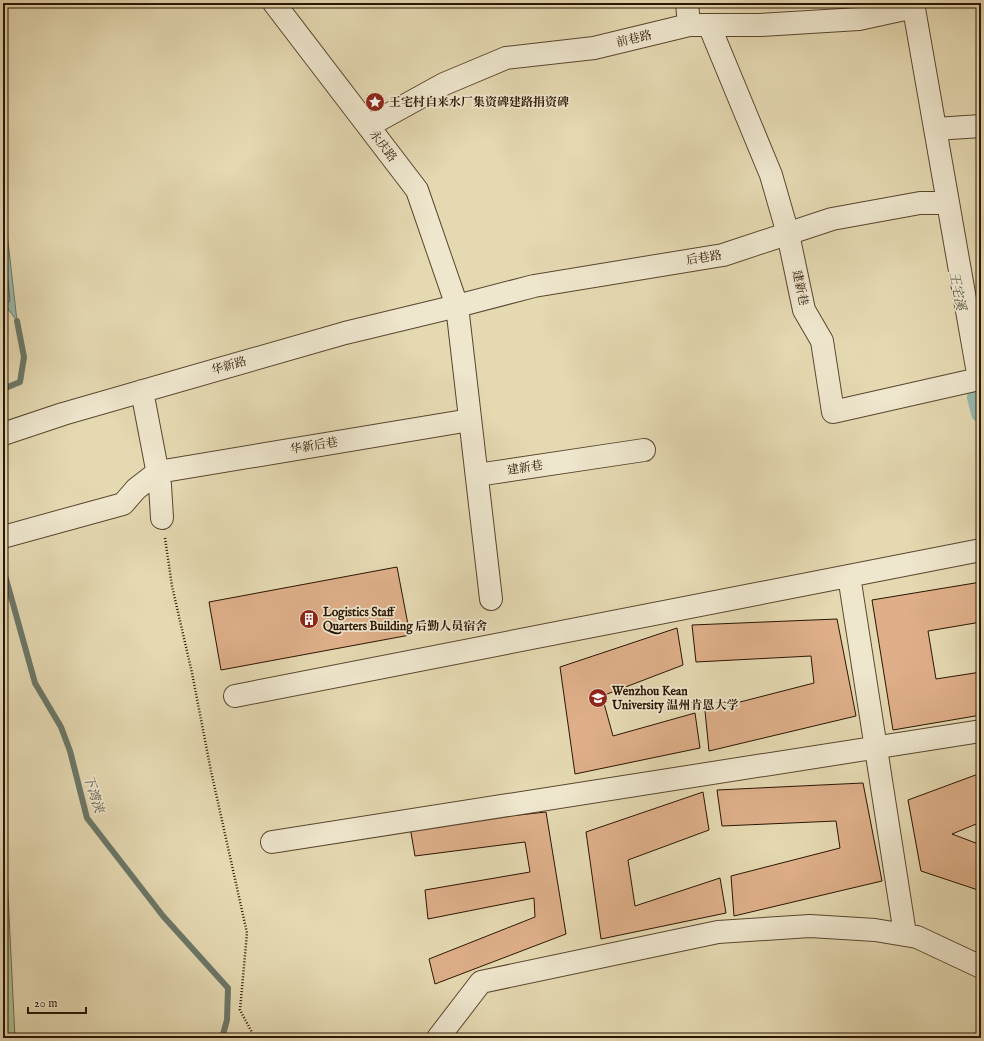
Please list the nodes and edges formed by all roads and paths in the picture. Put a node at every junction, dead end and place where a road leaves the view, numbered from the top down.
1 (274, 3) edge
2 (686, 3) edge
3 (914, 5) edge
4 (891, 8) edge
5 (699, 25) junction
6 (368, 126) junction
7 (981, 126) edge
8 (935, 129) junction
9 (948, 203) junction
10 (788, 234) junction
11 (457, 306) junction
12 (142, 391) junction
13 (470, 420) junction
14 (3, 434) edge
15 (644, 450) dead end
16 (158, 472) junction
17 (477, 475) junction
18 (162, 518) joint
19 (5, 537) edge
20 (981, 550) edge
21 (849, 576) junction
22 (491, 598) dead end
23 (235, 696) dead end
24 (981, 731) edge
25 (876, 748) junction
26 (272, 842) dead end
27 (905, 934) junction
28 (981, 967) edge
29 (255, 1038) edge
30 (438, 1038) edge

1 - 6 street, 永庆路
2 - 5 street, 建新巷
3 - 4 street, 前巷路
3 - 8 street
4 - 5 street, 前巷路
5 - 6 street, 前巷路
5 - 10 street, 建新巷
6 - 11 street, 永庆路
7 - 8 street
8 - 9 street
9 - 10 street, 后巷路
9 - 10 street, 建新巷
10 - 11 street, 后巷路
11 - 12 street, 华新路
11 - 13 street, 永庆路
12 - 14 street, 华新路
12 - 16 street
13 - 16 street, 华新后巷
13 - 17 street, 永庆路
15 - 17 street, 建新巷
16 - 18 street
16 - 19 street
17 - 22 street, 永庆路
18 - 29 path
20 - 21 street
21 - 23 street
21 - 25 street
24 - 25 street
25 - 26 street
25 - 27 street
27 - 28 street
27 - 30 street

